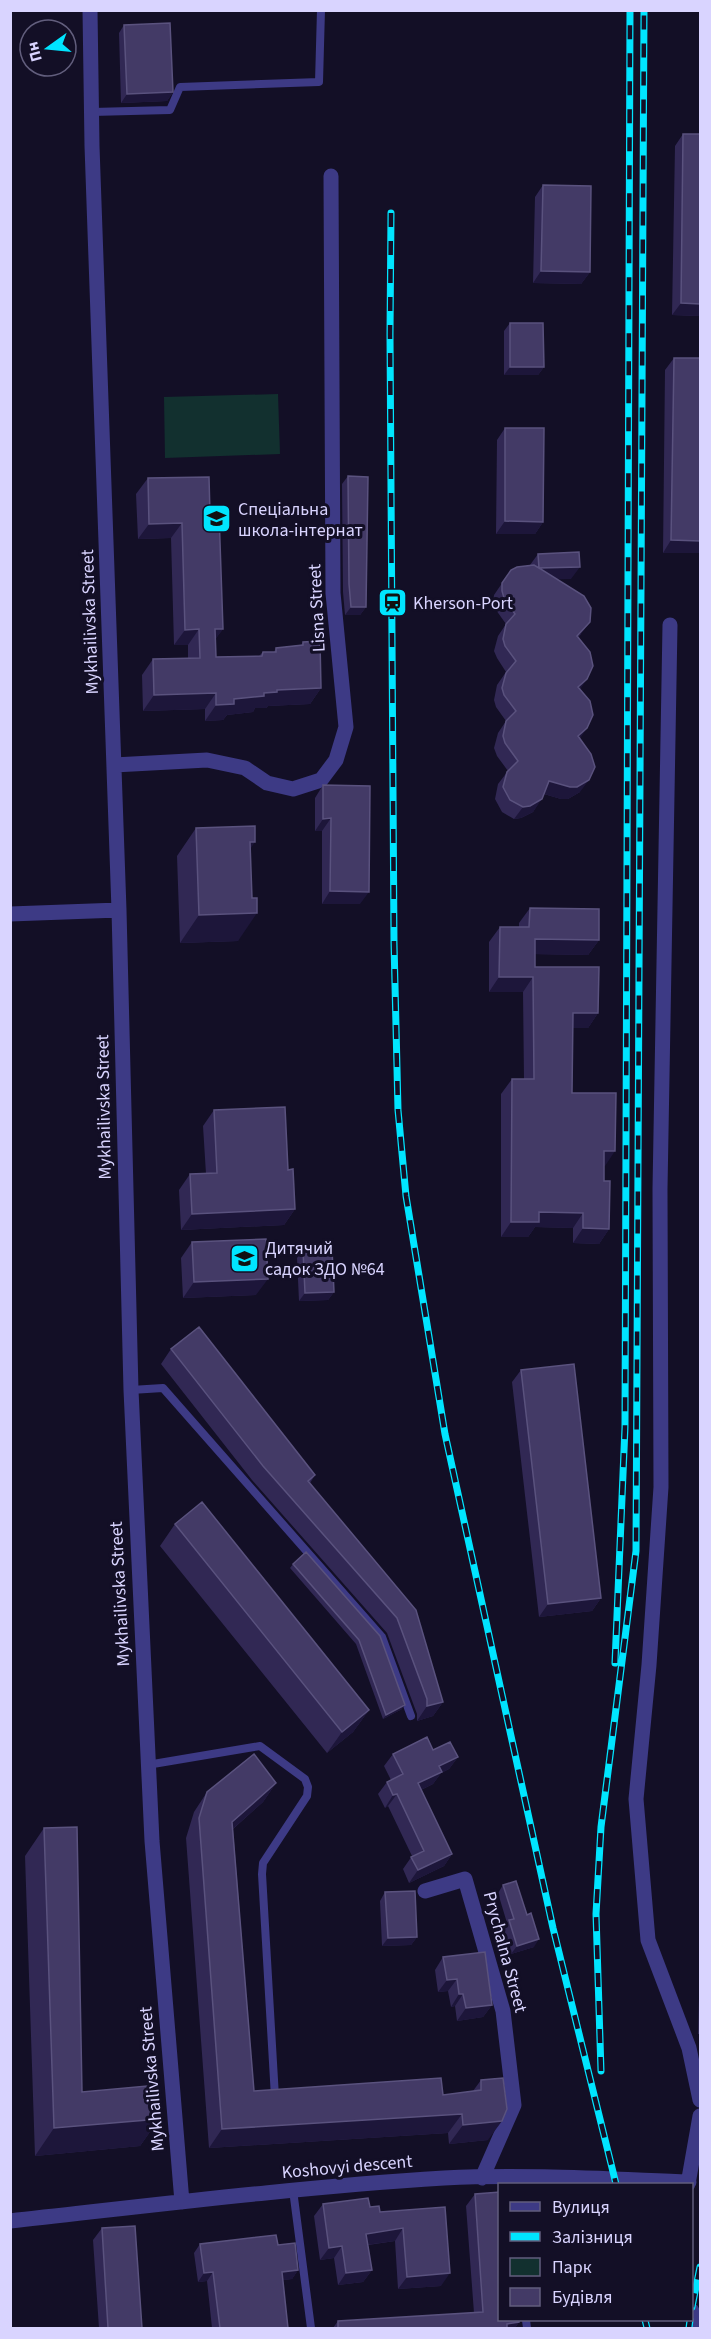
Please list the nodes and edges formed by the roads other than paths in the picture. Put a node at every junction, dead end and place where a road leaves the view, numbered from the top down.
1 (90, 10) edge
2 (321, 10) edge
3 (92, 112) junction
4 (331, 176) dead end
5 (670, 626) dead end
6 (114, 765) junction
7 (119, 910) junction
8 (10, 914) edge
9 (131, 1390) junction
10 (411, 1716) dead end
11 (147, 1765) junction
12 (425, 1891) dead end
13 (286, 2097) edge
14 (700, 2100) edge
15 (700, 2116) edge
16 (482, 2178) junction
17 (514, 2181) edge
18 (688, 2183) edge
19 (293, 2190) junction
20 (182, 2202) junction
21 (10, 2221) edge
22 (693, 2313) edge
23 (311, 2328) edge
24 (699, 2328) edge

1 - 3 street, Mykhailivska Street
2 - 3 lane
3 - 6 street, Mykhailivska Street
4 - 6 street, Lisna Street
5 - 14 street
6 - 7 street, Mykhailivska Street
7 - 8 street
7 - 9 street, Mykhailivska Street
9 - 10 lane
9 - 11 street, Mykhailivska Street
11 - 13 lane
11 - 20 street, Mykhailivska Street
12 - 16 street, Prychalna Street
15 - 18 street
16 - 17 street, Koshovyi descent
16 - 19 street, Koshovyi descent
17 - 18 street, Koshovyi descent
19 - 20 street, Koshovyi descent
19 - 23 lane
20 - 21 street, Koshovyi descent
22 - 24 street

